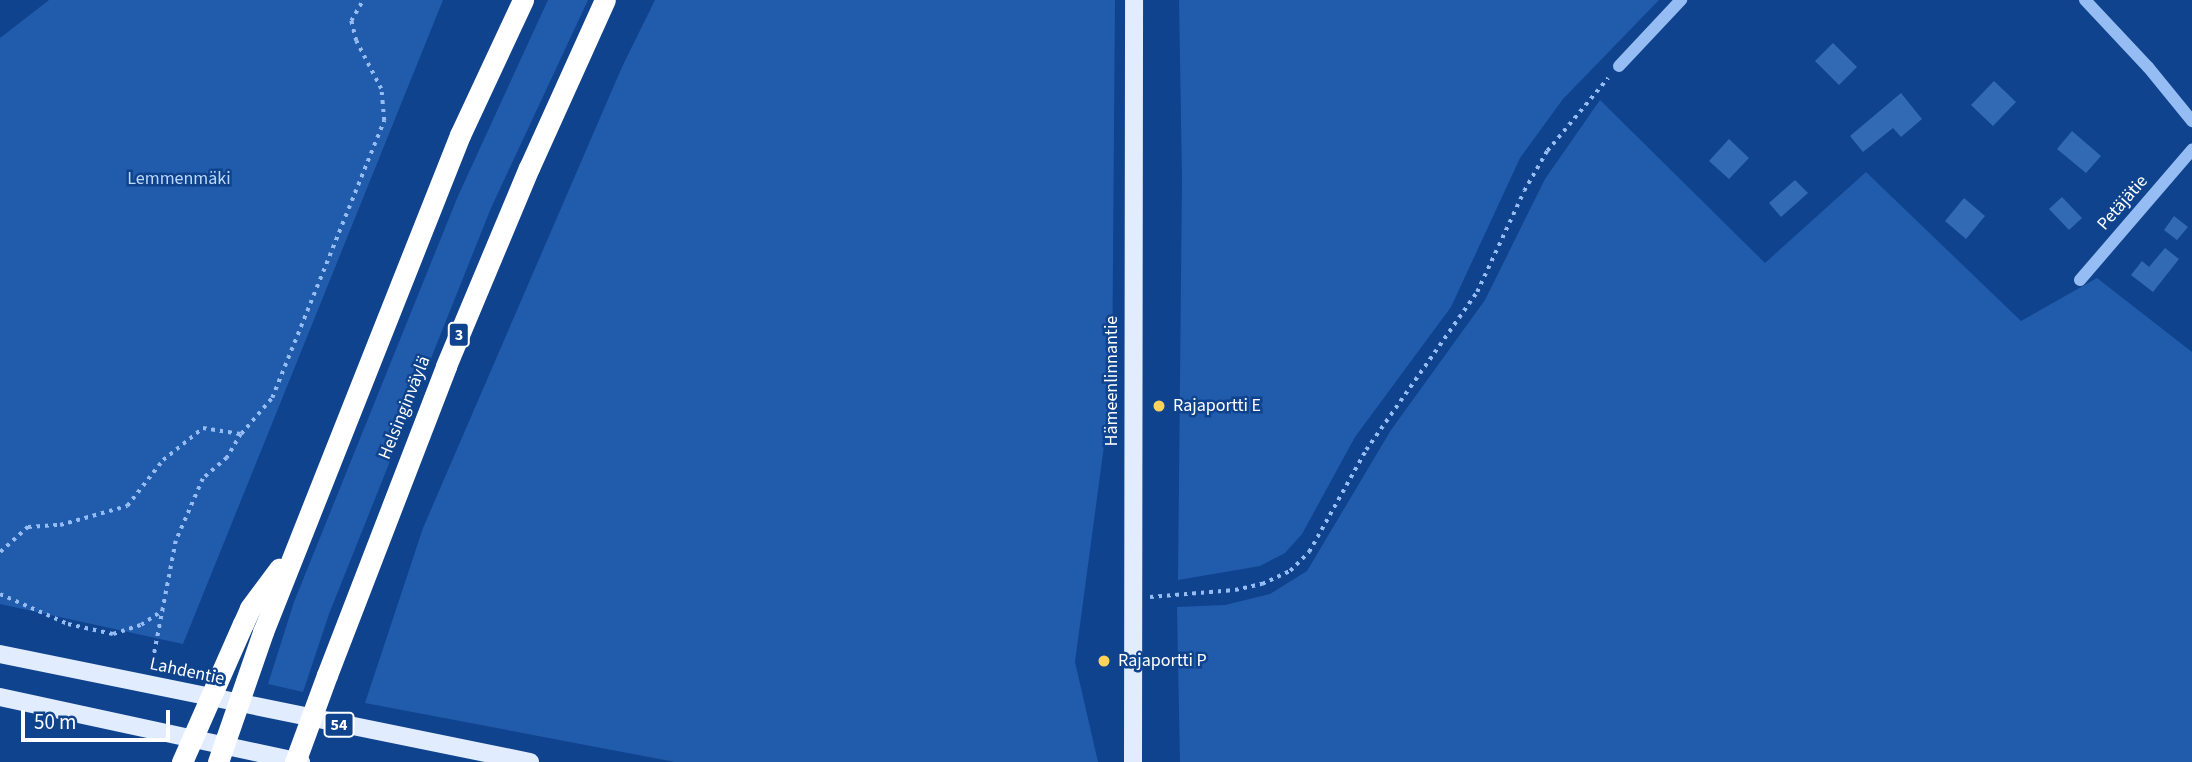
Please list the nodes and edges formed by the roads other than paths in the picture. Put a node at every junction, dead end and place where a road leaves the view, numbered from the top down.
1 (523, 0) edge
2 (605, 0) edge
3 (1134, 0) edge
4 (1681, 0) edge
5 (2085, 0) edge
6 (1619, 66) road end
7 (2192, 121) edge
8 (2192, 149) edge
9 (2080, 280) dead end
10 (253, 628) junction
11 (0, 654) edge
12 (0, 697) edge
13 (1133, 756) edge
14 (182, 762) edge
15 (218, 762) edge
16 (295, 762) edge
17 (302, 762) edge
18 (530, 762) edge

1 - 10 highway
2 - 16 highway, Helsinginväylä / 3, bridge
3 - 13 main road, Hämeenlinnantie
4 - 6 street
5 - 7 street
8 - 9 street, Petäjätie
10 - 14 highway, bridge
10 - 15 highway, bridge
11 - 18 main road, Lahdentie / 54
12 - 17 main road

